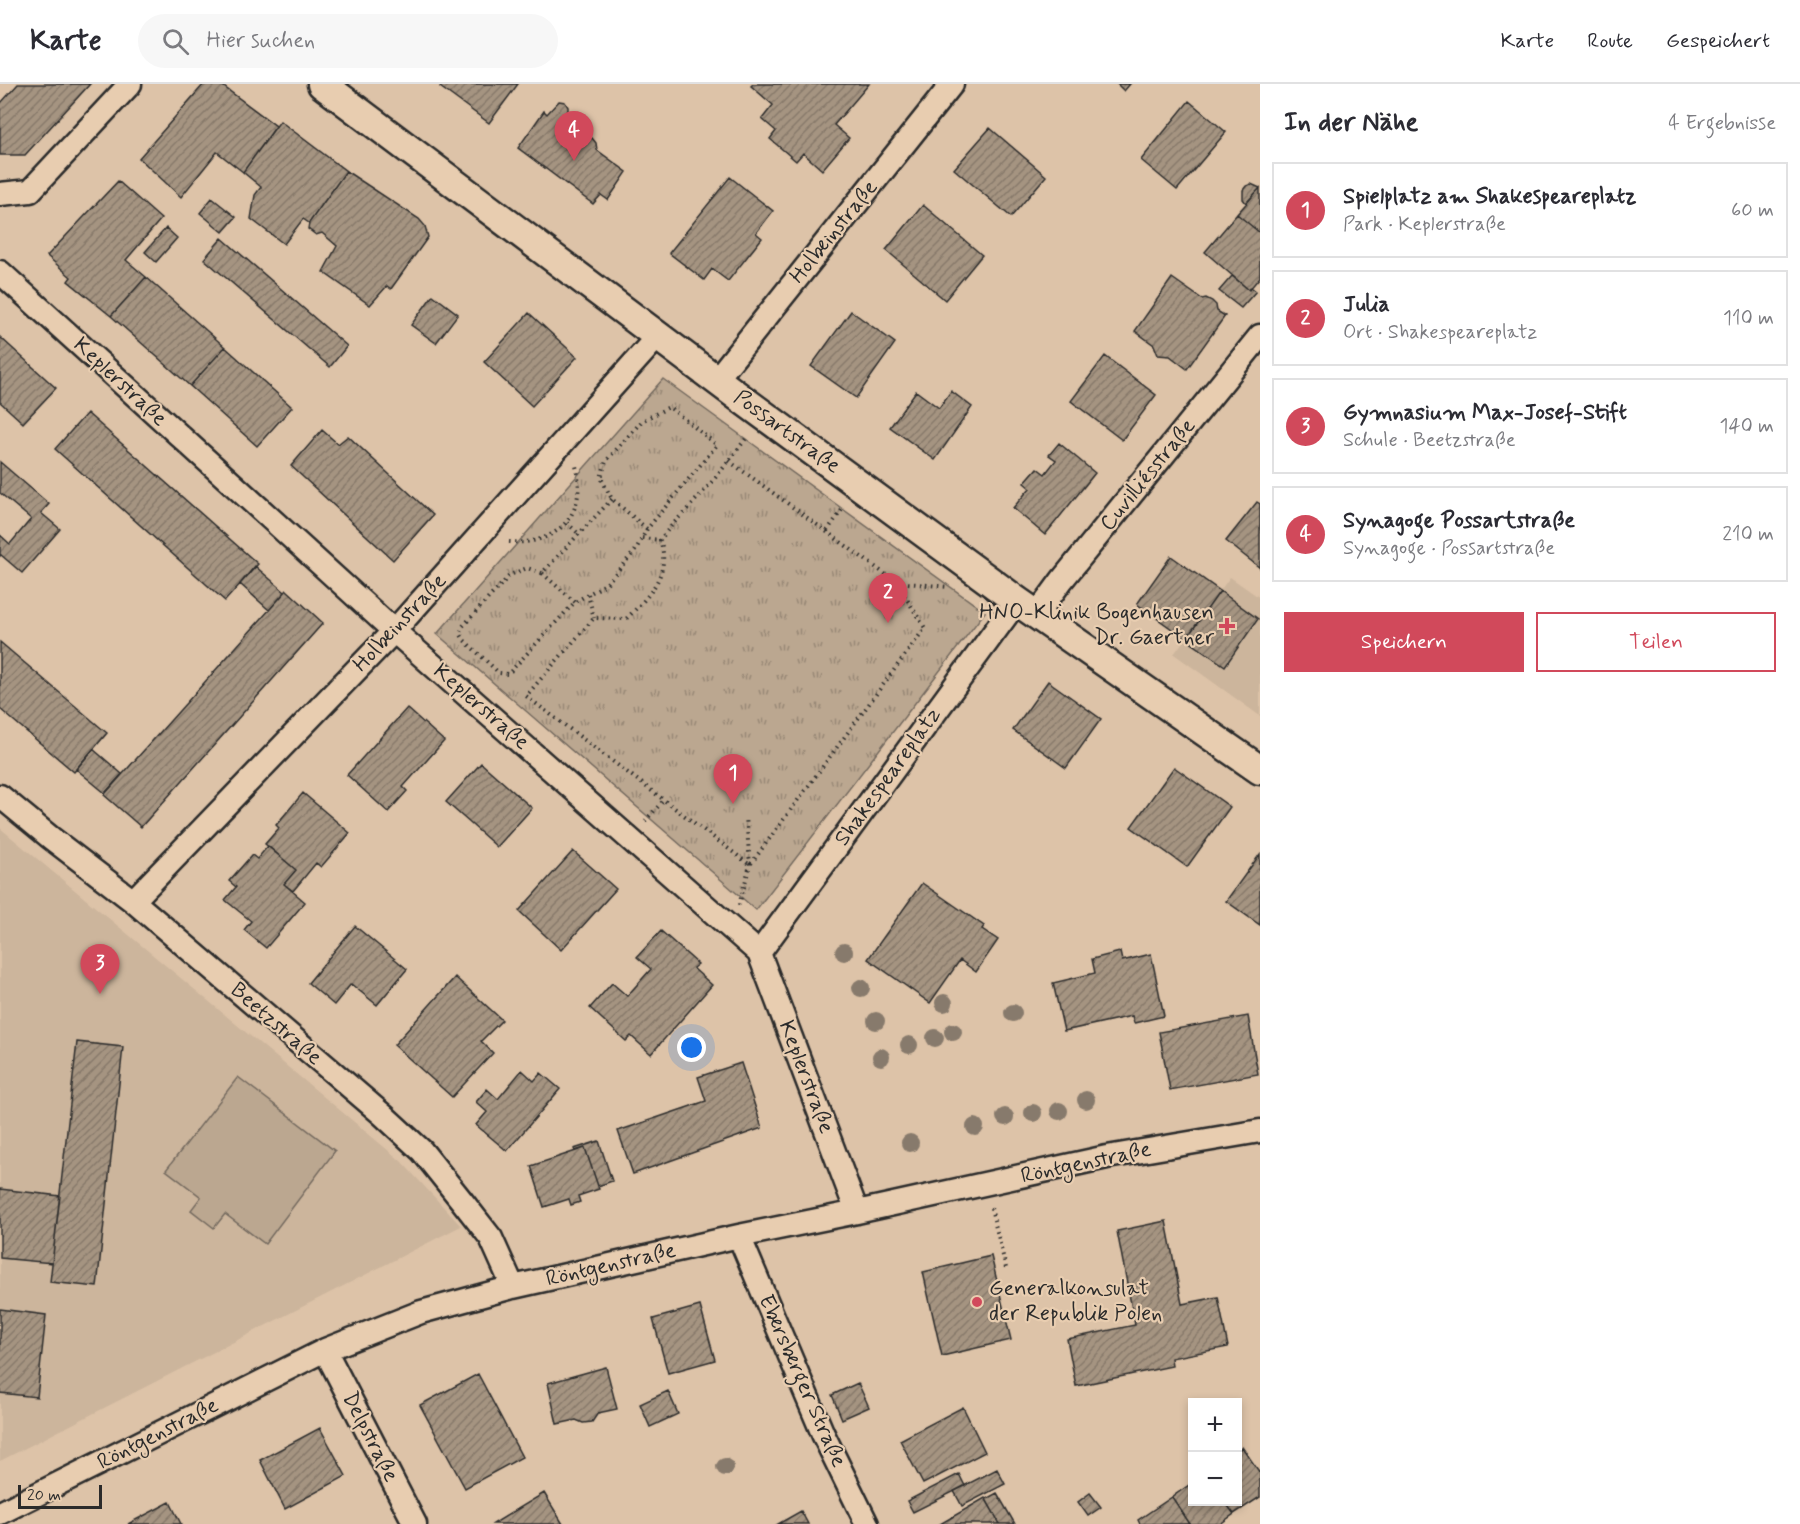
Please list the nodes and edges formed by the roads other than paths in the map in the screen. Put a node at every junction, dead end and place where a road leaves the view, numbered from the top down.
1 (130, 84) edge
2 (322, 84) edge
3 (952, 84) edge
4 (0, 194) edge
5 (0, 272) edge
6 (658, 336) junction
7 (1260, 336) edge
8 (716, 380) junction
9 (1027, 608) junction
10 (394, 631) junction
11 (1260, 770) edge
12 (0, 796) edge
13 (133, 901) junction
14 (759, 953) junction
15 (1260, 1131) edge
16 (857, 1212) junction
17 (739, 1236) junction
18 (513, 1287) junction
19 (325, 1350) junction
20 (0, 1513) edge
21 (415, 1524) edge
22 (867, 1524) edge

1 - 4 street
2 - 6 street, Possartstraße
3 - 8 street, Holbeinstraße
5 - 10 street, Keplerstraße
6 - 8 street, Possartstraße
6 - 10 street, Holbeinstraße
7 - 9 street, Cuvilliésstraße
8 - 9 street, Possartstraße
9 - 11 street, Possartstraße
9 - 14 street, Shakespeareplatz
10 - 13 street, Holbeinstraße
10 - 14 street, Keplerstraße
12 - 13 street, Beetzstraße
13 - 18 street, Beetzstraße
14 - 16 street, Keplerstraße
15 - 16 street, Röntgenstraße
16 - 17 street, Röntgenstraße
17 - 18 street, Röntgenstraße
17 - 22 street, Ebersberger Straße
18 - 19 street, Röntgenstraße
19 - 20 street, Röntgenstraße
19 - 21 street, Delpstraße

